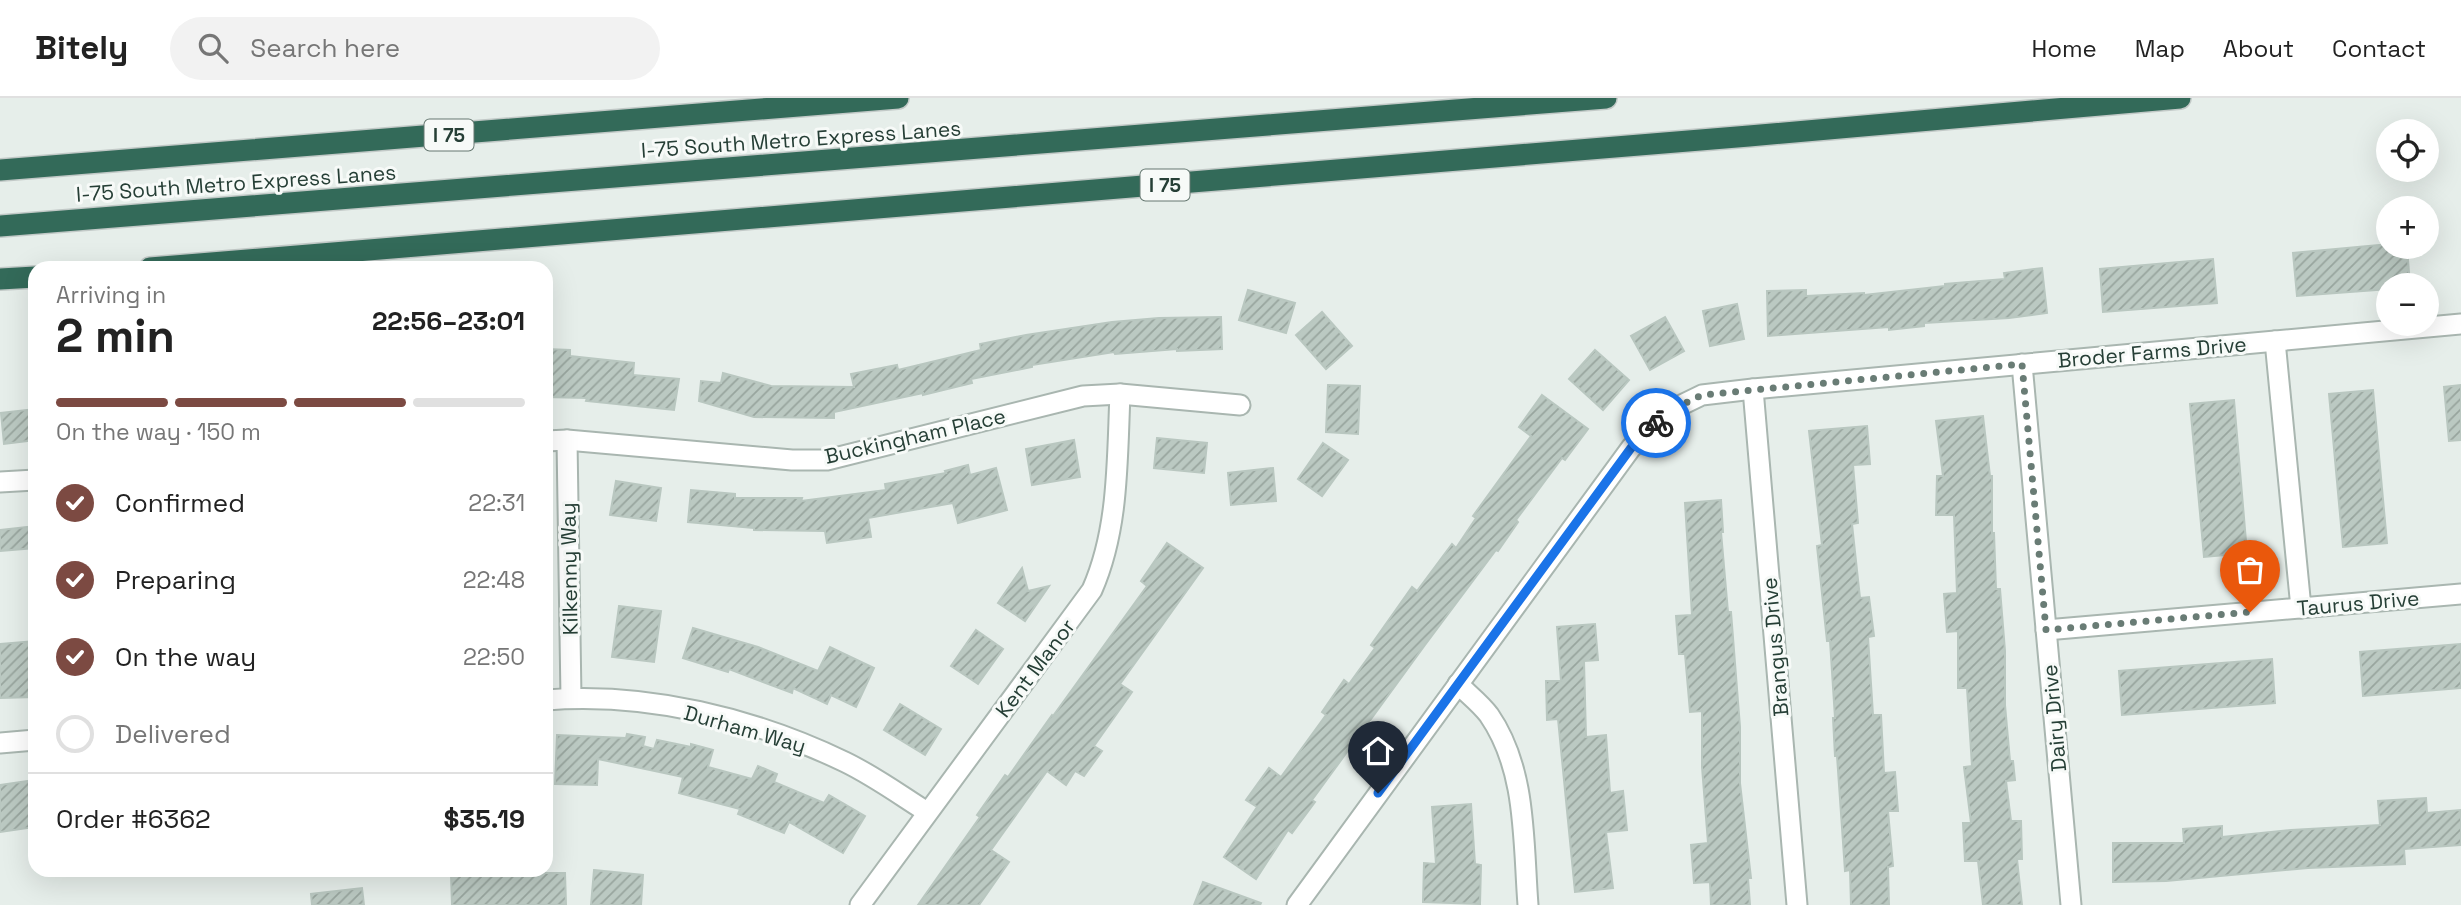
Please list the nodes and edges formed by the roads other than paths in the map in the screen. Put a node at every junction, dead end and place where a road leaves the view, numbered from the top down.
1 (898, 98) edge
2 (1606, 98) edge
3 (2180, 98) edge
4 (0, 170) edge
5 (0, 226) edge
6 (235, 261) edge
7 (28, 277) edge
8 (0, 279) edge
9 (2461, 324) edge
10 (2274, 341) junction
11 (2022, 364) junction
12 (1753, 389) junction
13 (1119, 394) junction
14 (1240, 405) dead end
15 (567, 440) junction
16 (553, 441) edge
17 (28, 480) edge
18 (0, 482) edge
19 (2461, 594) edge
20 (2301, 608) junction
21 (2046, 630) junction
22 (1458, 684) junction
23 (570, 698) junction
24 (553, 699) edge
25 (28, 741) edge
26 (0, 743) edge
27 (927, 812) junction
28 (860, 905) edge
29 (1297, 905) edge
30 (1528, 905) edge
31 (1797, 905) edge
32 (2071, 905) edge

1 - 4 highway, I 75
2 - 5 highway, I-75 South Metro Express Lanes
3 - 6 highway, I 75
7 - 8 highway
9 - 10 street, Broder Farms Drive
10 - 11 street, Broder Farms Drive
10 - 20 street
11 - 12 street, Broder Farms Drive
11 - 21 street, Dairy Drive
12 - 22 street, Broder Farms Drive
12 - 31 street, Brangus Drive
13 - 14 street, Buckingham Place
13 - 15 street, Buckingham Place
13 - 27 street, Kent Manor
15 - 16 street, Buckingham Place
15 - 23 street, Kilkenny Way
17 - 18 street
19 - 20 street, Taurus Drive
20 - 21 street, Taurus Drive
21 - 32 street, Dairy Drive
22 - 29 street, Broder Farms Drive
22 - 30 street
23 - 24 street, Durham Way
23 - 27 street, Durham Way
25 - 26 street
27 - 28 street, Kent Manor

